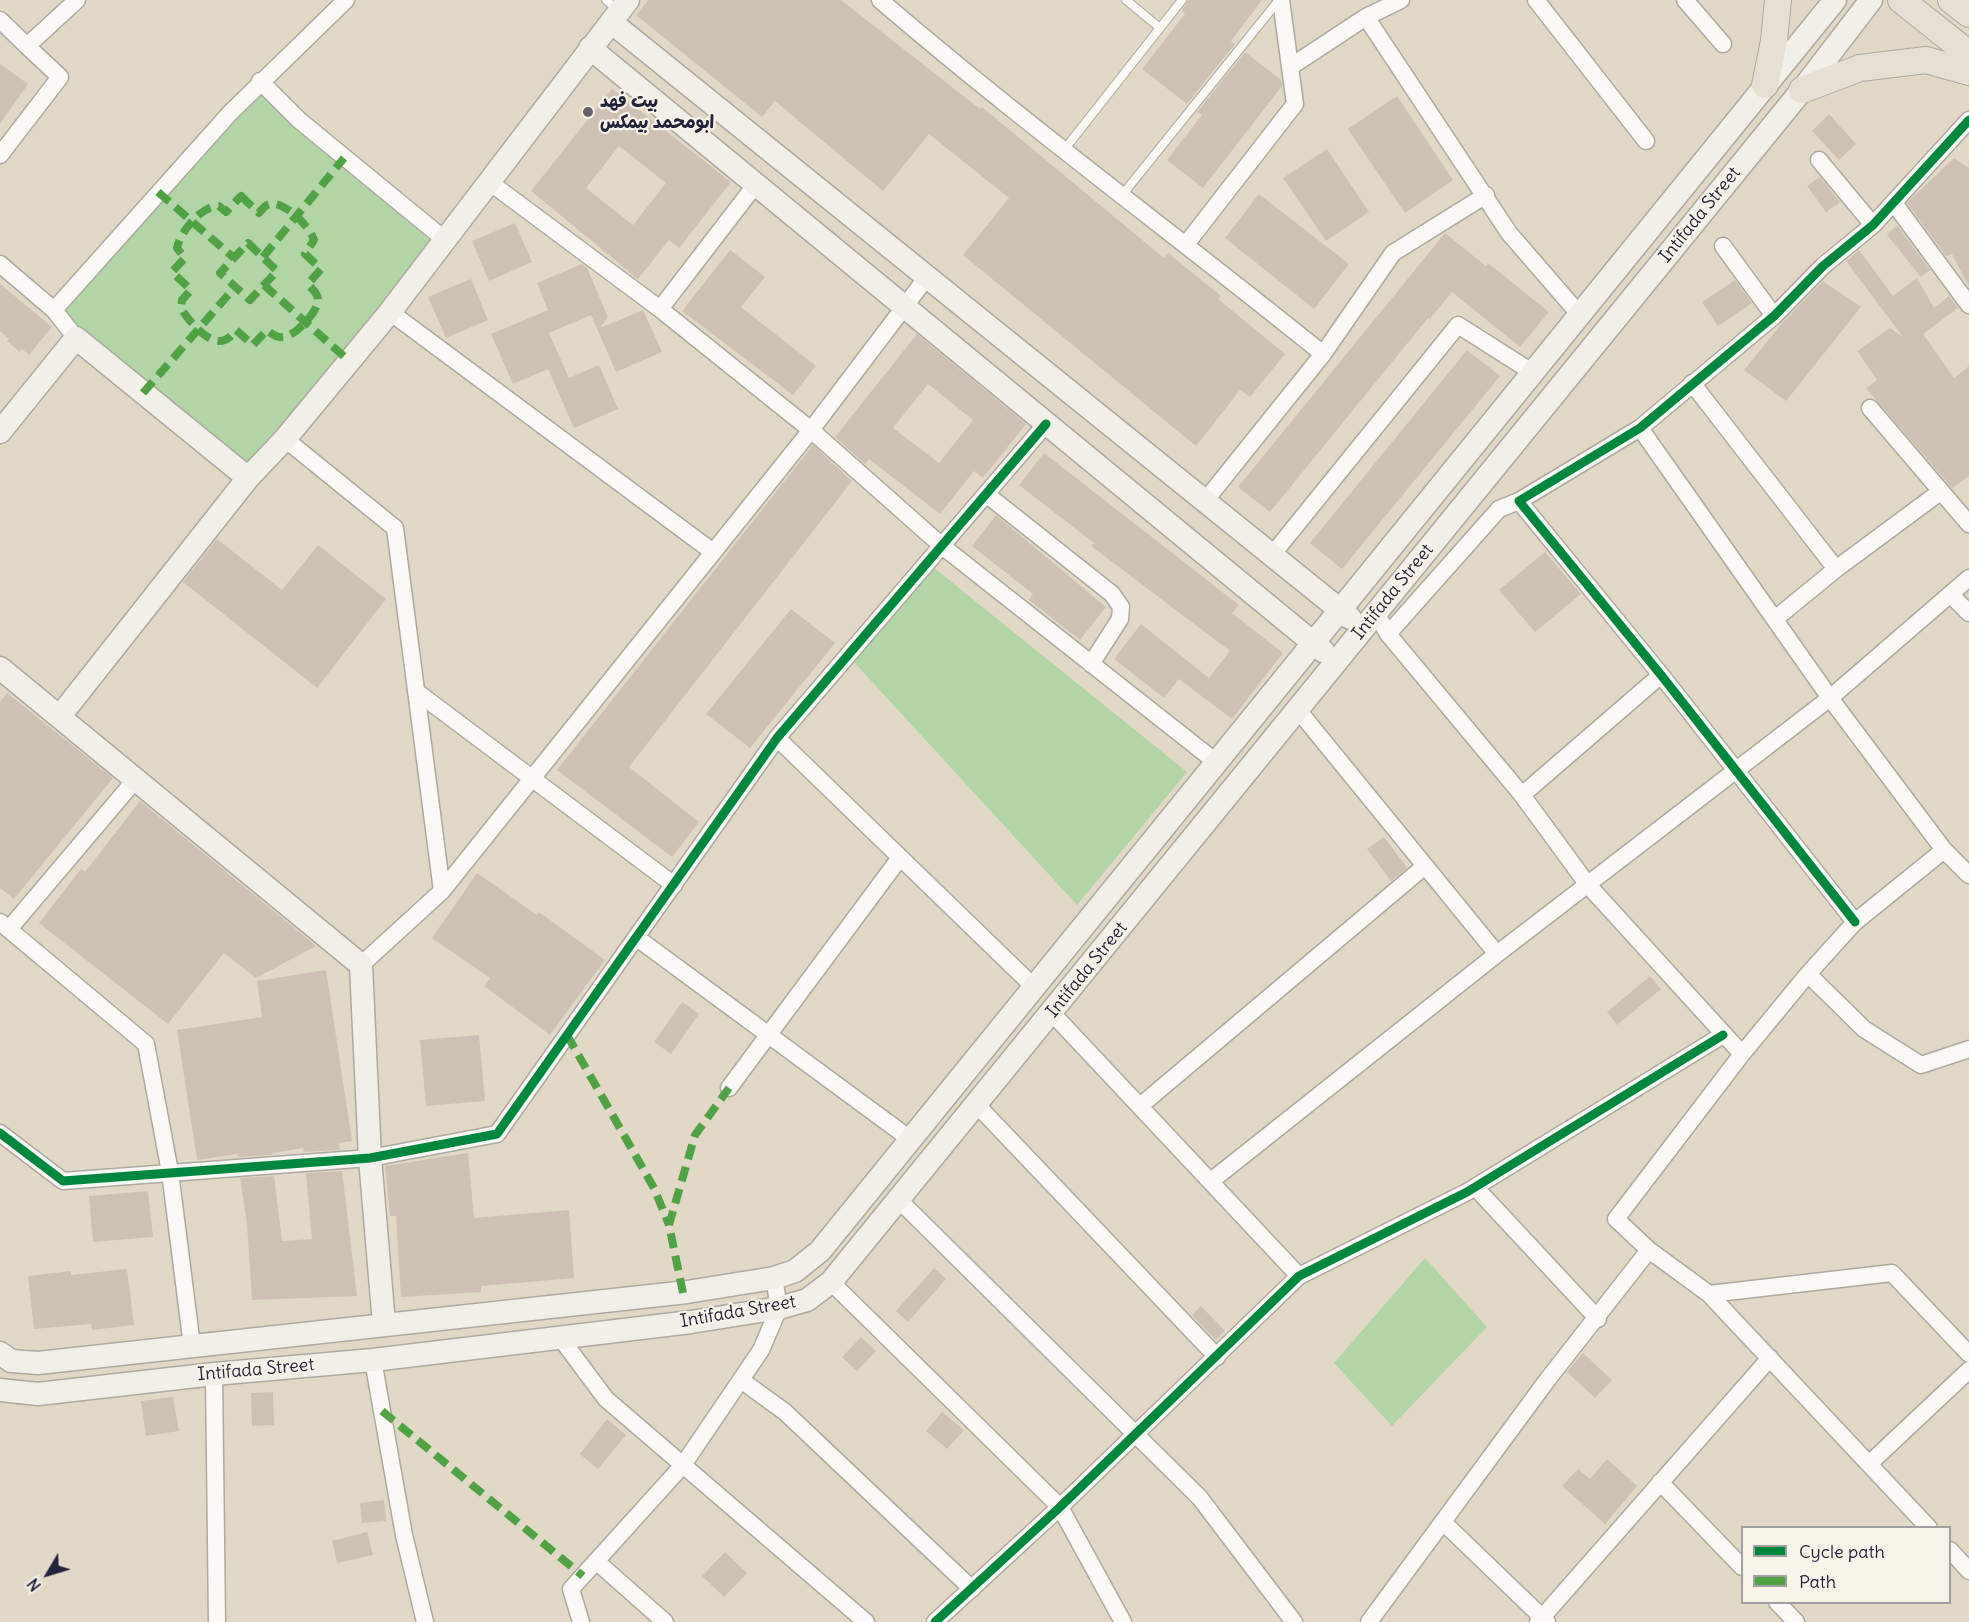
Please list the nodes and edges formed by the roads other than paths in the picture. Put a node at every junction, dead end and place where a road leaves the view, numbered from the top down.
1 (77, 0) edge
2 (346, 0) edge
3 (880, 0) edge
4 (1126, 0) edge
5 (1182, 0) edge
6 (1280, 0) edge
7 (1401, 0) edge
8 (1536, 0) edge
9 (1685, 0) edge
10 (1778, 0) edge
11 (1834, 0) edge
12 (1871, 0) edge
13 (1901, 0) edge
14 (1951, 0) edge
15 (616, 8) edge
16 (1969, 15) edge
17 (1366, 17) junction
18 (0, 20) edge
19 (1160, 28) junction
20 (1723, 44) dead end
21 (27, 46) junction
22 (590, 48) junction
23 (1969, 54) edge
24 (1290, 67) junction
25 (1969, 72) edge
26 (260, 81) junction
27 (1765, 85) junction
28 (1802, 90) junction
29 (1969, 120) edge
30 (1646, 141) dead end
31 (1064, 150) junction
32 (0, 155) edge
33 (1819, 160) dead end
34 (488, 181) junction
35 (756, 184) junction
36 (1123, 194) junction
37 (1486, 195) junction
38 (1894, 203) junction
39 (1873, 225) junction
40 (444, 239) junction
41 (1187, 243) junction
42 (1723, 246) dead end
43 (0, 264) edge
44 (927, 277) junction
45 (1969, 305) edge
46 (905, 307) junction
47 (660, 309) junction
48 (54, 310) junction
49 (390, 312) junction
50 (1579, 314) junction
51 (1774, 316) junction
52 (76, 338) junction
53 (1323, 354) junction
54 (1532, 372) junction
55 (1692, 383) junction
56 (1870, 408) dead end
57 (1046, 424) junction
58 (1640, 428) junction
59 (811, 430) junction
60 (0, 432) edge
61 (285, 439) junction
62 (248, 478) junction
63 (1940, 492) junction
64 (986, 494) junction
65 (1204, 501) junction
66 (1519, 501) junction
67 (1969, 524) edge
68 (942, 546) junction
69 (713, 552) junction
70 (1272, 555) junction
71 (1836, 569) junction
72 (1969, 578) edge
73 (1951, 595) junction
74 (1340, 610) junction
75 (1969, 613) edge
76 (1775, 619) junction
77 (1369, 621) junction
78 (1388, 634) junction
79 (1313, 643) junction
80 (1336, 662) junction
81 (1091, 664) junction
82 (3, 675) edge
83 (1661, 675) junction
84 (417, 693) junction
85 (1830, 698) junction
86 (1298, 710) junction
87 (60, 716) junction
88 (777, 738) junction
89 (1216, 762) junction
90 (1736, 771) junction
91 (136, 778) junction
92 (532, 778) junction
93 (1522, 795) junction
94 (1944, 850) junction
95 (899, 859) junction
96 (1425, 866) junction
97 (1969, 875) edge
98 (674, 885) junction
99 (1588, 885) junction
100 (442, 891) junction
101 (1855, 922) junction
102 (4, 926) edge
103 (637, 938) junction
104 (1497, 954) junction
105 (361, 965) junction
106 (1808, 974) junction
107 (1034, 987) junction
108 (1052, 1013) junction
109 (767, 1034) junction
110 (1723, 1035) junction
111 (1969, 1048) edge
112 (1742, 1054) junction
113 (729, 1088) dead end
114 (976, 1105) junction
115 (1140, 1106) junction
116 (0, 1133) edge
117 (910, 1139) junction
118 (370, 1158) junction
119 (170, 1172) junction
120 (1211, 1181) junction
121 (1475, 1186) junction
122 (899, 1200) junction
123 (825, 1244) junction
124 (1649, 1250) junction
125 (848, 1264) junction
126 (1299, 1276) junction
127 (774, 1278) junction
128 (831, 1282) junction
129 (1709, 1294) junction
130 (779, 1308) junction
131 (1598, 1319) junction
132 (384, 1324) junction
133 (559, 1336) junction
134 (192, 1346) junction
135 (0, 1353) edge
136 (1969, 1354) edge
137 (1217, 1358) junction
138 (1770, 1358) junction
139 (373, 1360) junction
140 (1969, 1370) edge
141 (214, 1374) junction
142 (741, 1380) junction
143 (0, 1390) edge
144 (1134, 1435) junction
145 (1870, 1463) junction
146 (683, 1465) junction
147 (1660, 1482) junction
148 (1060, 1507) junction
149 (1443, 1522) junction
150 (1928, 1526) edge
151 (1951, 1551) edge
152 (596, 1561) junction
153 (1741, 1565) edge
154 (1969, 1571) edge
155 (972, 1589) junction
156 (1779, 1604) edge
157 (1542, 1620) edge
158 (217, 1622) edge
159 (425, 1622) edge
160 (581, 1622) edge
161 (665, 1622) edge
162 (866, 1622) edge
163 (935, 1622) edge
164 (1123, 1622) edge
165 (1294, 1622) edge
166 (1369, 1622) edge
167 (1796, 1622) edge

1 - 21 street
2 - 26 street
3 - 31 street
4 - 19 lane
5 - 19 lane
6 - 24 street
6 - 36 lane
7 - 17 street
8 - 30 street
9 - 20 street
10 - 27 main road
11 - 27 main road, Intifada Street
12 - 28 main road, Intifada Street
13 - 23 main road
14 - 16 main road
15 - 22 main road
15 - 44 main road
17 - 24 street
17 - 37 street
18 - 21 street
19 - 31 lane
21 - 32 street
22 - 34 main road
22 - 35 main road
24 - 41 street
25 - 28 main road
26 - 40 street
26 - 48 street
27 - 50 main road, Intifada Street
28 - 77 main road, Intifada Street
29 - 38 street
31 - 36 street
33 - 39 street
34 - 40 main road
34 - 47 street
35 - 46 main road
35 - 47 street
36 - 41 street
37 - 50 street
37 - 53 street
38 - 39 street
38 - 45 street
39 - 51 street
40 - 49 main road
41 - 53 street
42 - 51 street
43 - 48 street
44 - 46 street
44 - 65 main road
46 - 57 main road
46 - 59 street
47 - 59 street
48 - 52 street
49 - 61 main road
49 - 69 street
50 - 54 main road, Intifada Street
51 - 55 street
52 - 60 main road
52 - 62 main road
53 - 65 street
54 - 70 street
54 - 74 main road, Intifada Street
55 - 58 street
55 - 71 street
56 - 63 street
57 - 64 street
57 - 79 main road
58 - 66 street
58 - 76 street
59 - 68 street
59 - 69 street
61 - 62 main road
61 - 84 street
62 - 87 main road
63 - 67 street
63 - 71 street
64 - 68 street
64 - 81 street
65 - 70 main road
66 - 78 street
66 - 83 street
68 - 81 street
68 - 88 street
69 - 92 street
70 - 74 main road
71 - 76 street
72 - 73 street
73 - 75 street
73 - 85 street
74 - 77 main road
74 - 79 main road, Intifada Street
76 - 85 street
77 - 78 street
77 - 80 main road, Intifada Street
78 - 93 street
79 - 80 main road
79 - 89 main road, Intifada Street
80 - 86 main road, Intifada Street
81 - 89 street
82 - 87 main road
83 - 90 street
83 - 93 street
84 - 92 street
84 - 100 street
85 - 90 street
85 - 94 street
86 - 96 street
86 - 108 main road, Intifada Street
87 - 91 main road
88 - 95 street
88 - 98 street
89 - 107 main road, Intifada Street
90 - 99 street
90 - 101 street
91 - 102 street
91 - 105 main road
92 - 98 street
92 - 100 street
93 - 99 street
94 - 97 street
94 - 101 street
95 - 107 street
95 - 109 street
96 - 104 street
96 - 115 street
98 - 103 street
99 - 104 street
99 - 110 street
100 - 105 street
101 - 106 street
102 - 119 street
103 - 109 street
103 - 118 street
104 - 120 street
105 - 118 main road
106 - 111 street
106 - 112 street
107 - 117 main road, Intifada Street
108 - 114 main road, Intifada Street
108 - 115 street
109 - 113 street
109 - 117 street
110 - 112 street
110 - 121 street
112 - 124 street
114 - 122 main road, Intifada Street
114 - 137 street
115 - 120 street
116 - 119 street
117 - 123 main road, Intifada Street
118 - 119 street
118 - 132 main road
119 - 134 street
120 - 126 street
121 - 126 street
121 - 131 street
122 - 125 main road, Intifada Street
122 - 144 street
123 - 125 street
123 - 127 main road, Intifada Street
124 - 129 street
124 - 131 street
125 - 128 main road, Intifada Street
126 - 137 street
127 - 130 street
127 - 132 main road, Intifada Street
128 - 130 main road, Intifada Street
128 - 148 street
129 - 136 street
129 - 138 street
130 - 133 main road, Intifada Street
130 - 142 street
131 - 149 street
132 - 134 main road, Intifada Street
133 - 139 main road, Intifada Street
133 - 146 street
134 - 135 main road, Intifada Street
137 - 144 street
138 - 145 street
138 - 147 street
139 - 141 main road, Intifada Street
139 - 159 street
140 - 145 street
141 - 143 main road, Intifada Street
141 - 158 street
142 - 146 street
142 - 155 street
144 - 148 street
144 - 165 street
145 - 150 street
146 - 152 street
146 - 162 street
147 - 153 street
147 - 157 street
148 - 155 street
148 - 164 street
149 - 157 street
149 - 166 street
151 - 154 street
152 - 160 street
152 - 161 street
155 - 163 street
156 - 167 street

